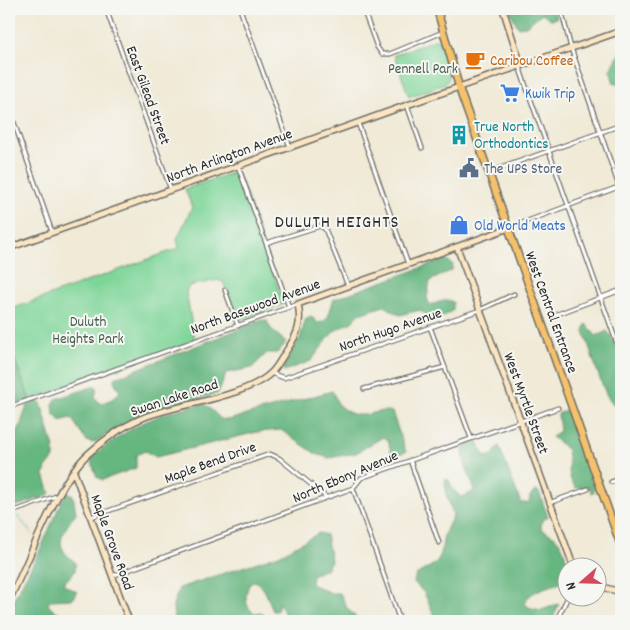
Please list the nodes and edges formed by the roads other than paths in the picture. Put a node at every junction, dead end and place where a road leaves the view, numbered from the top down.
1 (106, 9) edge
2 (240, 9) edge
3 (363, 9) edge
4 (437, 9) edge
5 (502, 9) edge
6 (561, 9) edge
7 (621, 30) edge
8 (444, 32) junction
9 (570, 48) junction
10 (522, 65) junction
11 (459, 87) junction
12 (407, 105) junction
13 (9, 108) edge
14 (357, 122) junction
15 (621, 125) edge
16 (600, 132) junction
17 (290, 147) junction
18 (422, 148) dead end
19 (549, 150) junction
20 (238, 165) junction
21 (489, 172) junction
22 (620, 186) edge
23 (171, 190) junction
24 (621, 192) edge
25 (569, 207) junction
26 (509, 228) junction
27 (52, 232) junction
28 (266, 243) junction
29 (457, 247) junction
30 (9, 248) edge
31 (408, 264) junction
32 (348, 286) junction
33 (225, 290) dead end
34 (621, 290) edge
35 (514, 294) dead end
36 (600, 298) junction
37 (298, 304) junction
38 (289, 307) junction
39 (480, 310) junction
40 (555, 315) dead end
41 (238, 326) junction
42 (430, 327) junction
43 (621, 356) edge
44 (445, 367) junction
45 (272, 372) junction
46 (364, 389) dead end
47 (9, 407) edge
48 (558, 408) dead end
49 (521, 421) junction
50 (471, 438) junction
51 (410, 460) junction
52 (74, 472) junction
53 (621, 478) edge
54 (611, 482) dead end
55 (353, 488) junction
56 (588, 490) dead end
57 (59, 495) junction
58 (326, 498) junction
59 (549, 503) junction
60 (9, 513) edge
61 (91, 517) junction
62 (439, 543) dead end
63 (621, 546) edge
64 (570, 558) edge
65 (112, 576) junction
66 (608, 589) edge
67 (621, 592) edge
68 (9, 600) edge
69 (562, 608) edge
70 (129, 621) edge
71 (400, 621) edge
72 (556, 621) edge

1 - 23 street, East Gilead Street
2 - 17 street
3 - 8 street
4 - 8 highway, West Central Entrance
5 - 10 street
6 - 9 street
7 - 9 street, North Arlington Avenue
8 - 11 highway, West Central Entrance
9 - 10 street, North Arlington Avenue
9 - 16 street
10 - 11 street, North Arlington Avenue
10 - 19 street
11 - 12 street, North Arlington Avenue
11 - 21 highway, West Central Entrance
12 - 14 street, North Arlington Avenue
12 - 18 street
13 - 27 street
14 - 17 street, North Arlington Avenue
14 - 31 street
15 - 16 street
16 - 19 street
16 - 22 street
17 - 20 street, North Arlington Avenue
19 - 21 street
19 - 25 street
20 - 23 street, North Arlington Avenue
20 - 28 street
21 - 26 highway, West Central Entrance
22 - 24 street
22 - 25 street
23 - 27 street, North Arlington Avenue
25 - 26 street
25 - 36 street
26 - 29 street, North Basswood Avenue
26 - 63 highway, West Central Entrance
27 - 30 street, North Arlington Avenue
28 - 32 street
28 - 38 street
29 - 31 street, North Basswood Avenue
29 - 39 street, West Myrtle Street
31 - 32 street, North Basswood Avenue
32 - 37 street, North Basswood Avenue
33 - 41 street
34 - 36 street
35 - 39 street, North Hugo Avenue
36 - 40 street
36 - 43 street
37 - 38 street, North Basswood Avenue
37 - 45 street, Swan Lake Road
38 - 41 street, North Basswood Avenue
39 - 42 street, North Hugo Avenue
39 - 49 street, West Myrtle Street
41 - 47 street, North Basswood Avenue
42 - 44 street
42 - 45 street, North Hugo Avenue
44 - 46 street
44 - 50 street
45 - 52 street, Swan Lake Road
48 - 49 street, North Ebony Avenue
49 - 50 street, North Ebony Avenue
49 - 59 street, West Myrtle Street
50 - 51 street, North Ebony Avenue
51 - 55 street, North Ebony Avenue
51 - 62 street
52 - 57 street, Swan Lake Road
52 - 61 street, Maple Grove Road
53 - 54 street
55 - 58 street, North Ebony Avenue
55 - 71 street
56 - 59 street
57 - 60 street
57 - 68 street, Swan Lake Road
58 - 61 street, Maple Bend Drive
58 - 65 street, North Ebony Avenue
59 - 64 street, West Myrtle Street
61 - 65 street, Maple Grove Road
65 - 70 street, Maple Grove Road
66 - 67 street
69 - 72 street

